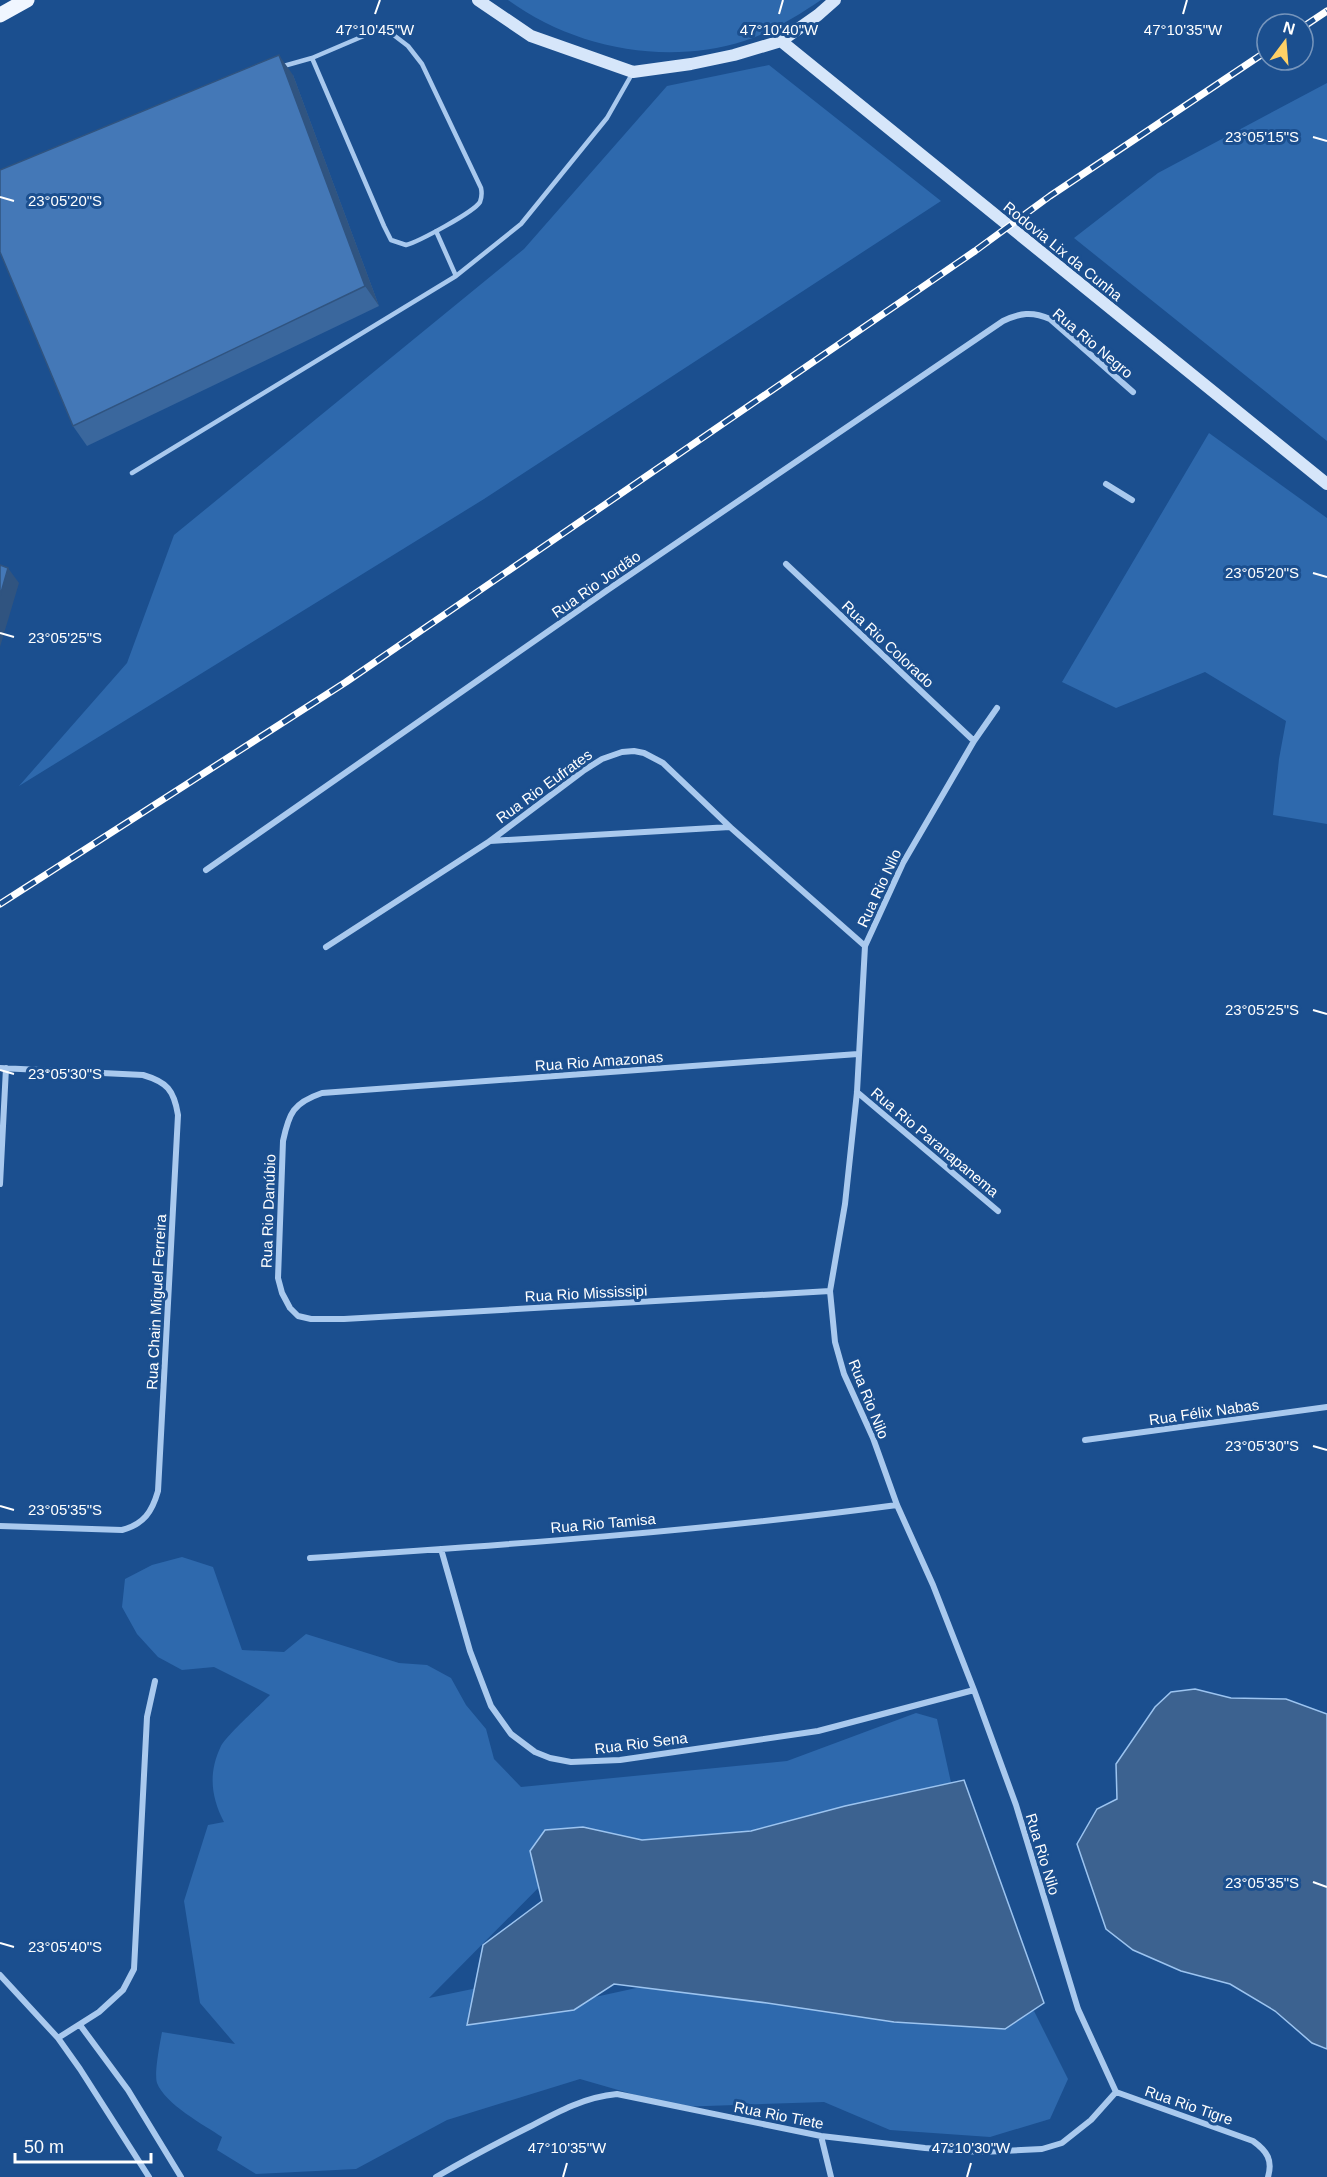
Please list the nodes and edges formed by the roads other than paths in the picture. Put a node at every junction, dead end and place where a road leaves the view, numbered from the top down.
1 (27, 0) edge
2 (478, 0) edge
3 (835, 0) edge
4 (0, 15) edge
5 (781, 41) junction
6 (312, 58) junction
7 (278, 68) edge
8 (633, 72) junction
9 (436, 231) junction
10 (456, 276) junction
11 (1003, 321) joint
12 (1133, 392) dead end
13 (132, 473) dead end
14 (1106, 484) dead end
15 (1327, 484) edge
16 (1132, 500) dead end
17 (786, 564) dead end
18 (997, 708) dead end
19 (974, 741) junction
20 (729, 827) junction
21 (490, 841) junction
22 (207, 870) dead end
23 (865, 946) junction
24 (326, 947) dead end
25 (858, 1054) junction
26 (3, 1068) edge
27 (341, 1092) joint
28 (856, 1092) junction
29 (0, 1184) edge
30 (998, 1211) dead end
31 (830, 1291) junction
32 (344, 1319) joint
33 (1327, 1407) edge
34 (1085, 1440) dead end
35 (897, 1505) junction
36 (0, 1526) edge
37 (441, 1549) junction
38 (310, 1558) dead end
39 (155, 1682) dead end
40 (974, 1690) junction
41 (0, 1975) edge
42 (80, 2025) junction
43 (58, 2038) junction
44 (1116, 2092) junction
45 (821, 2136) junction
46 (148, 2177) edge
47 (181, 2177) edge
48 (436, 2177) edge
49 (831, 2177) edge
50 (1268, 2177) edge

1 - 4 main road
2 - 8 main road
3 - 5 main road
5 - 8 main road
5 - 15 main road, Rodovia Lix da Cunha
6 - 7 lane
6 - 9 lane
6 - 9 lane
8 - 10 lane
9 - 10 lane
10 - 13 lane
11 - 12 street, Rua Rio Negro
11 - 22 street, Rua Rio Jordão
14 - 16 street
17 - 19 street, Rua Rio Colorado
18 - 19 street, Rua Rio Nilo
19 - 23 street, Rua Rio Nilo
20 - 21 street, Rua Rio Eufrates
20 - 21 street, Rua Rio Eufrates
20 - 23 street, Rua Rio Eufrates
21 - 24 street, Rua Rio Eufrates
23 - 25 street, Rua Rio Nilo
25 - 27 street, Rua Rio Amazonas
25 - 28 street, Rua Rio Nilo
26 - 29 street
26 - 36 street, Rua Chain Miguel Ferreira
27 - 32 street, Rua Rio Danúbio
28 - 30 street, Rua Rio Paranapanema
28 - 31 street, Rua Rio Nilo
31 - 32 street, Rua Rio Mississipi
31 - 35 street, Rua Rio Nilo
33 - 34 street, Rua Félix Nabas
35 - 37 street, Rua Rio Tamisa
35 - 40 street, Rua Rio Nilo
37 - 38 street, Rua Rio Tamisa
37 - 40 street, Rua Rio Sena
39 - 42 street
40 - 44 street, Rua Rio Nilo
41 - 43 street
42 - 43 street
42 - 47 street
43 - 46 street
44 - 45 street, Rua Rio Tiete
44 - 50 street, Rua Rio Tigre
45 - 48 street, Rua Rio Tiete
45 - 49 street

